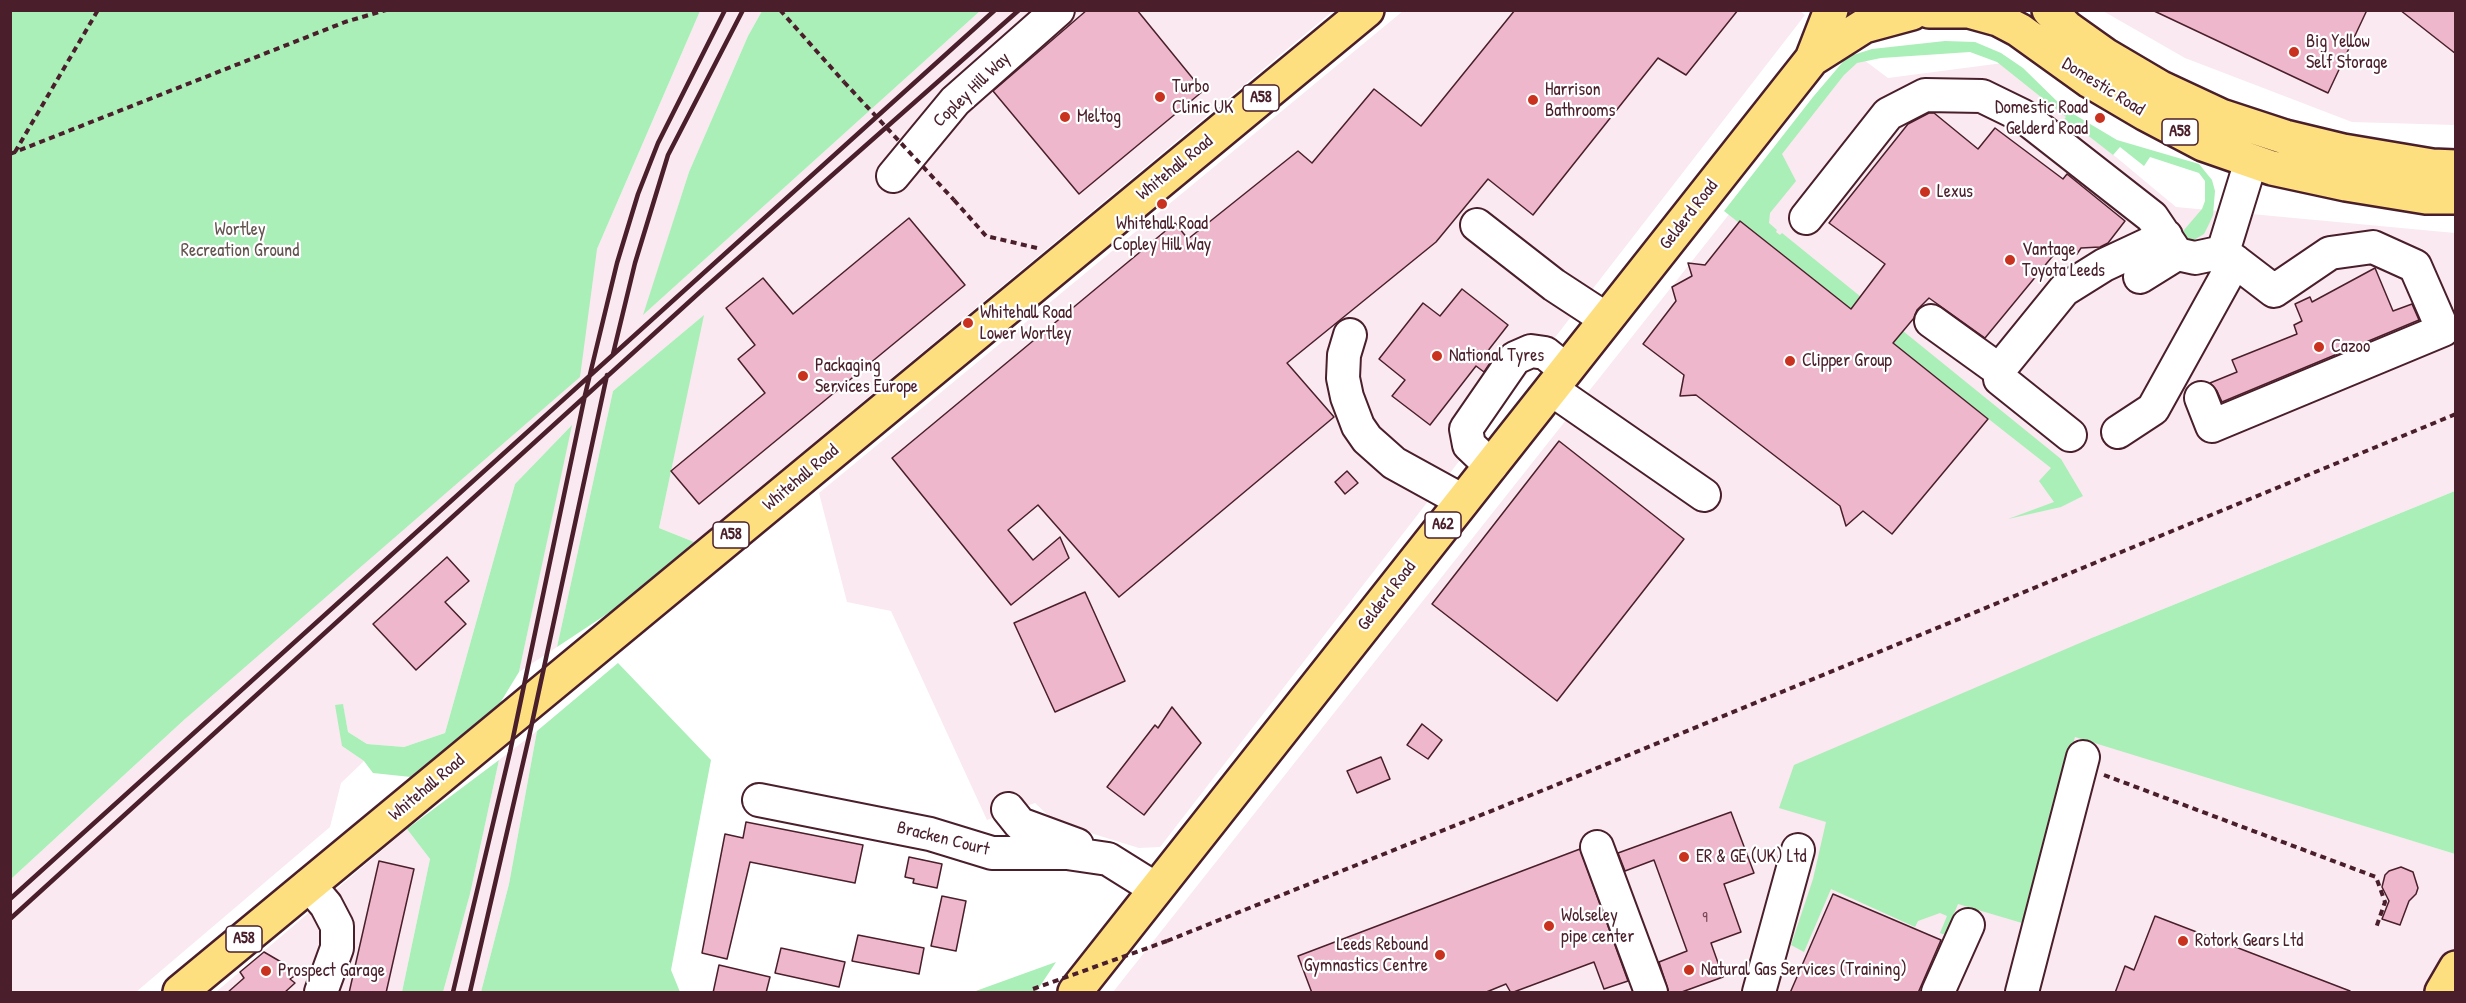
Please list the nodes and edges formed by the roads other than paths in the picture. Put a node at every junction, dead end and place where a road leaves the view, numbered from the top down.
1 (1058, 10) edge
2 (1367, 10) edge
3 (1831, 10) edge
4 (2049, 10) edge
5 (1917, 11) edge
6 (1812, 59) junction
7 (2251, 161) junction
8 (2456, 167) edge
9 (893, 176) dead end
10 (2456, 197) edge
11 (1806, 218) dead end
12 (1477, 225) dead end
13 (2171, 245) junction
14 (2229, 256) junction
15 (2140, 277) dead end
16 (1606, 319) junction
17 (2447, 320) edge
18 (1931, 321) dead end
19 (1350, 335) dead end
20 (1999, 370) junction
21 (1559, 379) junction
22 (2201, 398) dead end
23 (2118, 432) dead end
24 (2070, 435) dead end
25 (1491, 466) junction
26 (1704, 495) dead end
27 (1463, 501) junction
28 (2082, 761) road end
29 (759, 800) dead end
30 (1008, 809) dead end
31 (1597, 847) dead end
32 (1798, 850) dead end
33 (1108, 859) junction
34 (309, 885) junction
35 (1156, 889) junction
36 (1968, 925) dead end
37 (2456, 968) edge
38 (180, 993) edge
39 (321, 993) edge
40 (1075, 993) edge
41 (1651, 993) edge
42 (1759, 993) edge
43 (1938, 993) edge
44 (2022, 993) edge
45 (2442, 993) edge

1 - 9 street, Copley Hill Way
2 - 34 main road, Whitehall Road / A58
3 - 6 main road, Gelderd Road / A62
4 - 8 main road, Domestic Road
5 - 6 main road, Gelderd Road / A62
5 - 7 main road, Domestic Road / A58
6 - 16 main road, Gelderd Road / A62
7 - 10 main road, Domestic Road / A58
7 - 14 street
11 - 13 street
12 - 16 street
13 - 14 street
13 - 15 street
13 - 20 street
14 - 17 street
14 - 23 street
16 - 21 main road, Gelderd Road / A62
17 - 22 street
18 - 20 street
19 - 27 street
20 - 24 street
21 - 25 main road, Gelderd Road / A62
21 - 25 street
21 - 26 street
25 - 27 main road, Gelderd Road / A62
27 - 35 main road, Gelderd Road / A62
28 - 44 street
29 - 33 street, Bracken Court
30 - 33 street
31 - 41 street
32 - 42 street
33 - 35 street, Bracken Court
34 - 38 main road, Whitehall Road / A58
34 - 39 street
35 - 40 main road, Gelderd Road / A62
36 - 43 street
37 - 45 main road

